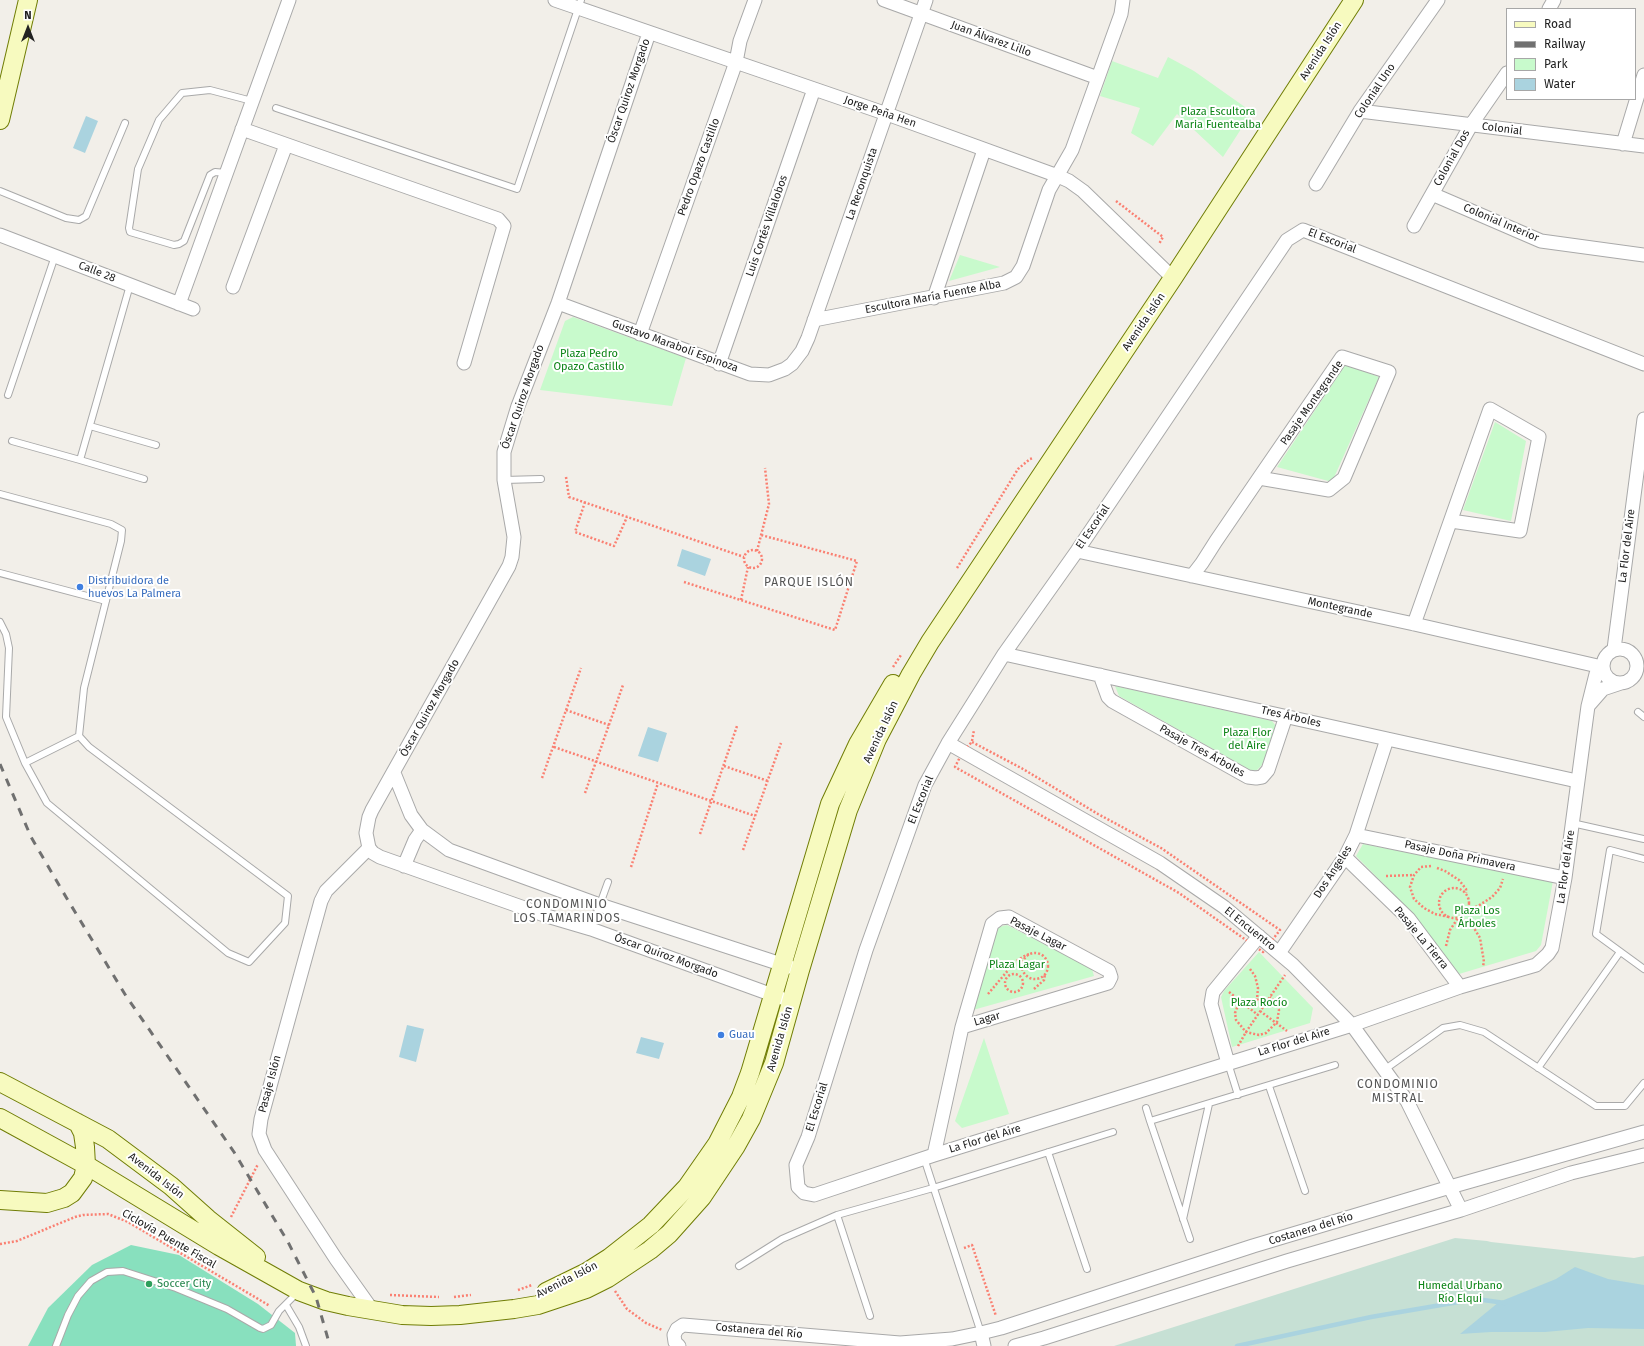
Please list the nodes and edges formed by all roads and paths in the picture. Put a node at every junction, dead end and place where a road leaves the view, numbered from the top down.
1 (28, 0) edge
2 (290, 0) edge
3 (555, 0) edge
4 (755, 0) edge
5 (884, 0) edge
6 (926, 0) edge
7 (1123, 0) edge
8 (1354, 0) edge
9 (1438, 0) edge
10 (579, 4) edge
11 (921, 14) junction
12 (649, 32) junction
13 (736, 62) junction
14 (1506, 74) edge
15 (1644, 75) edge
16 (1098, 78) junction
17 (814, 89) junction
18 (252, 101) junction
19 (276, 108) dead end
20 (1360, 111) junction
21 (887, 114) junction
22 (0, 120) edge
23 (125, 123) dead end
24 (1471, 125) junction
25 (242, 129) junction
26 (1623, 144) junction
27 (286, 145) junction
28 (1644, 146) edge
29 (984, 150) junction
30 (226, 173) junction
31 (1058, 176) junction
32 (1316, 184) dead end
33 (0, 191) edge
34 (1432, 194) junction
35 (1414, 226) dead end
36 (0, 234) edge
37 (1644, 255) edge
38 (55, 256) junction
39 (1173, 278) junction
40 (130, 285) junction
41 (234, 286) dead end
42 (934, 298) junction
43 (558, 303) junction
44 (179, 304) junction
45 (193, 309) dead end
46 (814, 320) junction
47 (640, 334) junction
48 (464, 363) dead end
49 (720, 364) junction
50 (792, 364) joint
51 (1644, 364) edge
52 (8, 395) dead end
53 (1644, 419) edge
54 (90, 426) junction
55 (12, 441) dead end
56 (156, 445) dead end
57 (80, 460) junction
58 (765, 468) dead end
59 (566, 477) dead end
60 (1259, 478) junction
61 (144, 479) dead end
62 (541, 479) dead end
63 (504, 480) junction
64 (0, 494) edge
65 (585, 502) junction
66 (627, 517) junction
67 (1451, 521) junction
68 (761, 534) junction
69 (757, 551) junction
70 (1077, 551) junction
71 (744, 557) junction
72 (748, 567) junction
73 (0, 573) edge
74 (1192, 576) junction
75 (684, 582) dead end
76 (741, 600) junction
77 (106, 601) junction
78 (0, 622) edge
79 (1414, 624) junction
80 (930, 642) junction
81 (1614, 649) junction
82 (1004, 654) junction
83 (1639, 658) edge
84 (1602, 667) junction
85 (581, 668) dead end
86 (1100, 675) junction
87 (1632, 680) edge
88 (623, 685) dead end
89 (1588, 706) junction
90 (566, 710) junction
91 (1638, 712) dead end
92 (1286, 716) junction
93 (1644, 717) edge
94 (609, 725) junction
95 (737, 726) dead end
96 (79, 736) junction
97 (1387, 739) junction
98 (781, 743) dead end
99 (948, 743) junction
100 (554, 747) junction
101 (596, 761) junction
102 (25, 763) junction
103 (724, 766) junction
104 (394, 773) junction
105 (542, 778) dead end
106 (768, 781) junction
107 (1577, 781) junction
108 (658, 783) junction
109 (585, 793) dead end
110 (712, 801) junction
111 (755, 816) junction
112 (1572, 823) junction
113 (422, 830) junction
114 (700, 834) dead end
115 (1356, 835) junction
116 (1644, 838) edge
117 (370, 848) junction
118 (743, 850) dead end
119 (1345, 857) junction
120 (1644, 859) edge
121 (404, 866) junction
122 (1508, 866) junction
123 (631, 867) dead end
124 (1414, 875) junction
125 (1565, 878) junction
126 (1368, 879) junction
127 (608, 882) dead end
128 (1466, 893) junction
129 (600, 905) junction
130 (1467, 910) junction
131 (1449, 917) junction
132 (1458, 918) junction
133 (591, 929) junction
134 (1259, 936) junction
135 (1279, 952) junction
136 (1620, 952) junction
137 (1030, 954) junction
138 (1241, 958) junction
139 (781, 965) junction
140 (1293, 965) junction
141 (1444, 966) junction
142 (1644, 969) edge
143 (800, 970) junction
144 (1111, 977) joint
145 (1480, 983) junction
146 (1220, 984) junction
147 (1460, 987) junction
148 (1021, 989) joint
149 (772, 995) junction
150 (1270, 997) junction
151 (984, 998) dead end
152 (1257, 999) junction
153 (791, 1000) junction
154 (1240, 1000) junction
155 (1243, 1003) junction
156 (1264, 1005) junction
157 (1260, 1011) junction
158 (1258, 1014) junction
159 (1277, 1022) junction
160 (1352, 1025) junction
161 (962, 1027) junction
162 (1246, 1032) junction
163 (1299, 1040) junction
164 (1228, 1063) junction
165 (1335, 1066) dead end
166 (1538, 1068) junction
167 (1384, 1070) junction
168 (0, 1082) edge
169 (1644, 1083) edge
170 (1269, 1086) junction
171 (1238, 1095) junction
172 (1209, 1104) junction
173 (1146, 1108) dead end
174 (0, 1118) edge
175 (1150, 1121) junction
176 (78, 1123) junction
177 (1112, 1132) dead end
178 (1644, 1132) edge
179 (265, 1150) junction
180 (1048, 1152) junction
181 (1644, 1155) edge
182 (929, 1157) junction
183 (86, 1165) junction
184 (798, 1187) joint
185 (1450, 1187) junction
186 (933, 1188) junction
187 (1305, 1190) dead end
188 (0, 1200) edge
189 (1461, 1210) junction
190 (837, 1216) junction
191 (1183, 1220) junction
192 (224, 1232) junction
193 (1190, 1239) dead end
194 (0, 1244) edge
195 (954, 1251) junction
196 (739, 1266) dead end
197 (1087, 1269) dead end
198 (608, 1278) junction
199 (537, 1284) dead end
200 (299, 1291) junction
201 (516, 1291) dead end
202 (360, 1293) junction
203 (476, 1295) dead end
204 (453, 1297) dead end
205 (445, 1298) dead end
206 (286, 1305) junction
207 (279, 1311) junction
208 (373, 1311) junction
209 (489, 1312) junction
210 (870, 1316) dead end
211 (998, 1320) dead end
212 (676, 1340) edge
213 (983, 1340) edge
214 (56, 1346) edge
215 (306, 1346) edge
216 (1015, 1346) edge

1 - 22 main road
2 - 18 street
3 - 10 street, Jorge Peña Hen
4 - 13 street, Pedro Opazo Castillo
5 - 11 street, Juan Álvarez Lillo
6 - 11 street, La Reconquista
7 - 16 street, Escultora María Fuente Alba
8 - 39 main road, Avenida Islón
9 - 20 street, Colonial Uno
10 - 12 street, Jorge Peña Hen
10 - 19 lane
11 - 16 street, Juan Álvarez Lillo
11 - 21 street, La Reconquista
12 - 13 street, Jorge Peña Hen
12 - 43 street, Óscar Quiroz Morgado
13 - 17 street, Jorge Peña Hen
13 - 47 street, Pedro Opazo Castillo
14 - 24 street, Colonial Dos
15 - 26 street
16 - 31 street, Escultora María Fuente Alba
17 - 21 street, Jorge Peña Hen
17 - 49 street, Luis Cortés Villalobos
18 - 25 street
18 - 30 lane
20 - 24 street, Colonial
20 - 32 street, Colonial Uno
21 - 29 street, Jorge Peña Hen
21 - 46 street, La Reconquista
23 - 33 lane
24 - 26 street, Colonial
24 - 34 street, Colonial Dos
25 - 27 street
25 - 30 street
26 - 28 street, Colonial
27 - 41 street
27 - 48 street
29 - 31 street, Jorge Peña Hen
29 - 42 street
30 - 44 street
31 - 39 street, Jorge Peña Hen
31 - 42 street, Escultora María Fuente Alba
34 - 35 street, Colonial Dos
34 - 37 street, Colonial Interior
36 - 38 street, Calle 28
38 - 40 street, Calle 28
38 - 52 lane
39 - 80 main road, Avenida Islón
40 - 44 street, Calle 28
40 - 54 lane
42 - 46 street, Escultora María Fuente Alba
43 - 47 street, Gustavo Marabolí Espinoza
43 - 63 street, Óscar Quiroz Morgado
44 - 45 street, Calle 28
46 - 50 street, La Reconquista
47 - 49 street, Gustavo Marabolí Espinoza
49 - 50 street, Gustavo Marabolí Espinoza
51 - 70 street, El Escorial
53 - 81 street, La Flor del Aire
54 - 56 lane
54 - 57 lane
55 - 57 lane
57 - 61 lane
58 - 68 path
59 - 65 path
60 - 60 street, Pasaje Montegrande
60 - 74 street, Pasaje Montegrande
62 - 63 lane
63 - 104 street, Óscar Quiroz Morgado
64 - 77 lane
65 - 66 path
65 - 66 path
66 - 71 path
67 - 67 street
67 - 79 street
68 - 69 path
68 - 76 path
69 - 71 path
69 - 72 path
70 - 74 street, Montegrande
70 - 82 street, El Escorial
71 - 72 path
72 - 76 path
73 - 77 lane
74 - 79 street, Montegrande
75 - 76 path
77 - 96 lane
78 - 102 lane
79 - 84 street, Montegrande
80 - 139 main road, Avenida Islón
80 - 143 main road, Avenida Islón
81 - 83 street
81 - 84 street
82 - 86 street, Tres Árboles
82 - 99 street, El Escorial
83 - 87 street
84 - 87 street
84 - 89 street, La Flor del Aire
85 - 90 path
86 - 92 street, Tres Árboles
86 - 92 street, Pasaje Tres Árboles
87 - 89 street
88 - 94 path
89 - 107 street, La Flor del Aire
90 - 94 path
90 - 100 path
91 - 93 lane
92 - 97 street, Tres Árboles
94 - 101 path
95 - 103 path
96 - 102 lane
96 - 102 lane
97 - 107 street, Tres Árboles
97 - 115 street, Dos Ángeles
98 - 106 path
99 - 134 street, El Encuentro
99 - 184 street, El Escorial
100 - 101 path
100 - 105 path
101 - 108 path
101 - 109 path
103 - 106 path
103 - 110 path
104 - 113 street
104 - 117 street, Óscar Quiroz Morgado
106 - 111 path
107 - 112 street, La Flor del Aire
108 - 110 path
108 - 123 path
110 - 111 path
110 - 114 path
111 - 118 path
112 - 116 lane
112 - 125 street, La Flor del Aire
113 - 121 street
113 - 129 street
115 - 119 street, Dos Ángeles
115 - 122 street, Pasaje Doña Primavera
117 - 121 street, Óscar Quiroz Morgado
117 - 179 street, Pasaje Islón
119 - 126 street, Pasaje La Tierra
119 - 135 street, Dos Ángeles
120 - 136 lane
121 - 133 street, Óscar Quiroz Morgado
122 - 125 street, Pasaje Doña Primavera
122 - 130 path
124 - 126 path
124 - 128 path
124 - 131 path
125 - 145 street, La Flor del Aire
126 - 141 street, Pasaje La Tierra
127 - 129 lane
128 - 130 path
128 - 131 path
129 - 133 lane
129 - 139 street
130 - 132 path
131 - 132 path
132 - 141 path
132 - 145 path
133 - 149 street, Óscar Quiroz Morgado
134 - 135 street, El Encuentro
134 - 138 street
135 - 140 street, El Encuentro
136 - 142 lane
136 - 166 lane
137 - 137 path
137 - 151 path
138 - 146 street
138 - 152 path
139 - 143 street
139 - 149 main road, Avenida Islón
140 - 150 path
140 - 160 street, El Encuentro
141 - 147 street, Pasaje La Tierra
143 - 153 main road, Avenida Islón
144 - 161 street, Lagar
144 - 161 street, Pasaje Lagar
145 - 147 street, La Flor del Aire
146 - 154 path
146 - 164 street
147 - 160 street, La Flor del Aire
148 - 148 path
149 - 153 street, Óscar Quiroz Morgado
149 - 209 main road, Avenida Islón
150 - 156 path
150 - 159 path
152 - 155 path
152 - 156 path
153 - 198 main road, Avenida Islón
154 - 155 path
154 - 162 path
155 - 158 path
156 - 157 path
157 - 158 path
157 - 159 path
158 - 162 path
159 - 162 path
159 - 163 path
160 - 163 street, La Flor del Aire
160 - 167 street, El Encuentro
161 - 182 street, Lagar
162 - 164 path
163 - 164 street, La Flor del Aire
164 - 171 lane
164 - 182 street, La Flor del Aire
165 - 170 lane
166 - 167 lane
166 - 169 lane
167 - 185 street, El Encuentro
168 - 176 main road, Avenida Islón
170 - 171 lane
170 - 187 lane
171 - 172 lane
172 - 175 lane
172 - 191 lane
173 - 175 lane
174 - 183 main road, Avenida Islón
175 - 191 lane
176 - 183 main road
176 - 192 main road, Avenida Islón
177 - 180 lane
178 - 185 street, Costanera del Río
179 - 192 path
179 - 202 street, Pasaje Islón
180 - 186 lane
180 - 197 lane
181 - 189 street
182 - 184 street, La Flor del Aire
182 - 186 lane
183 - 188 main road
183 - 200 main road, Avenida Islón
185 - 189 street, El Encuentro
185 - 213 street, Costanera del Río
186 - 190 lane
186 - 195 lane
189 - 216 street
190 - 196 lane
190 - 210 lane
191 - 193 lane
192 - 200 main road, Avenida Islón
194 - 207 path, Ciclovía Puente Fiscal
195 - 211 path
195 - 213 lane
198 - 209 main road, Avenida Islón
198 - 212 path
199 - 201 path
200 - 206 lane
200 - 208 main road, Avenida Islón
202 - 205 path
202 - 208 street, Pasaje Islón
203 - 204 path
206 - 207 lane
206 - 215 lane
207 - 214 lane
208 - 209 main road, Avenida Islón
212 - 213 street, Costanera del Río

